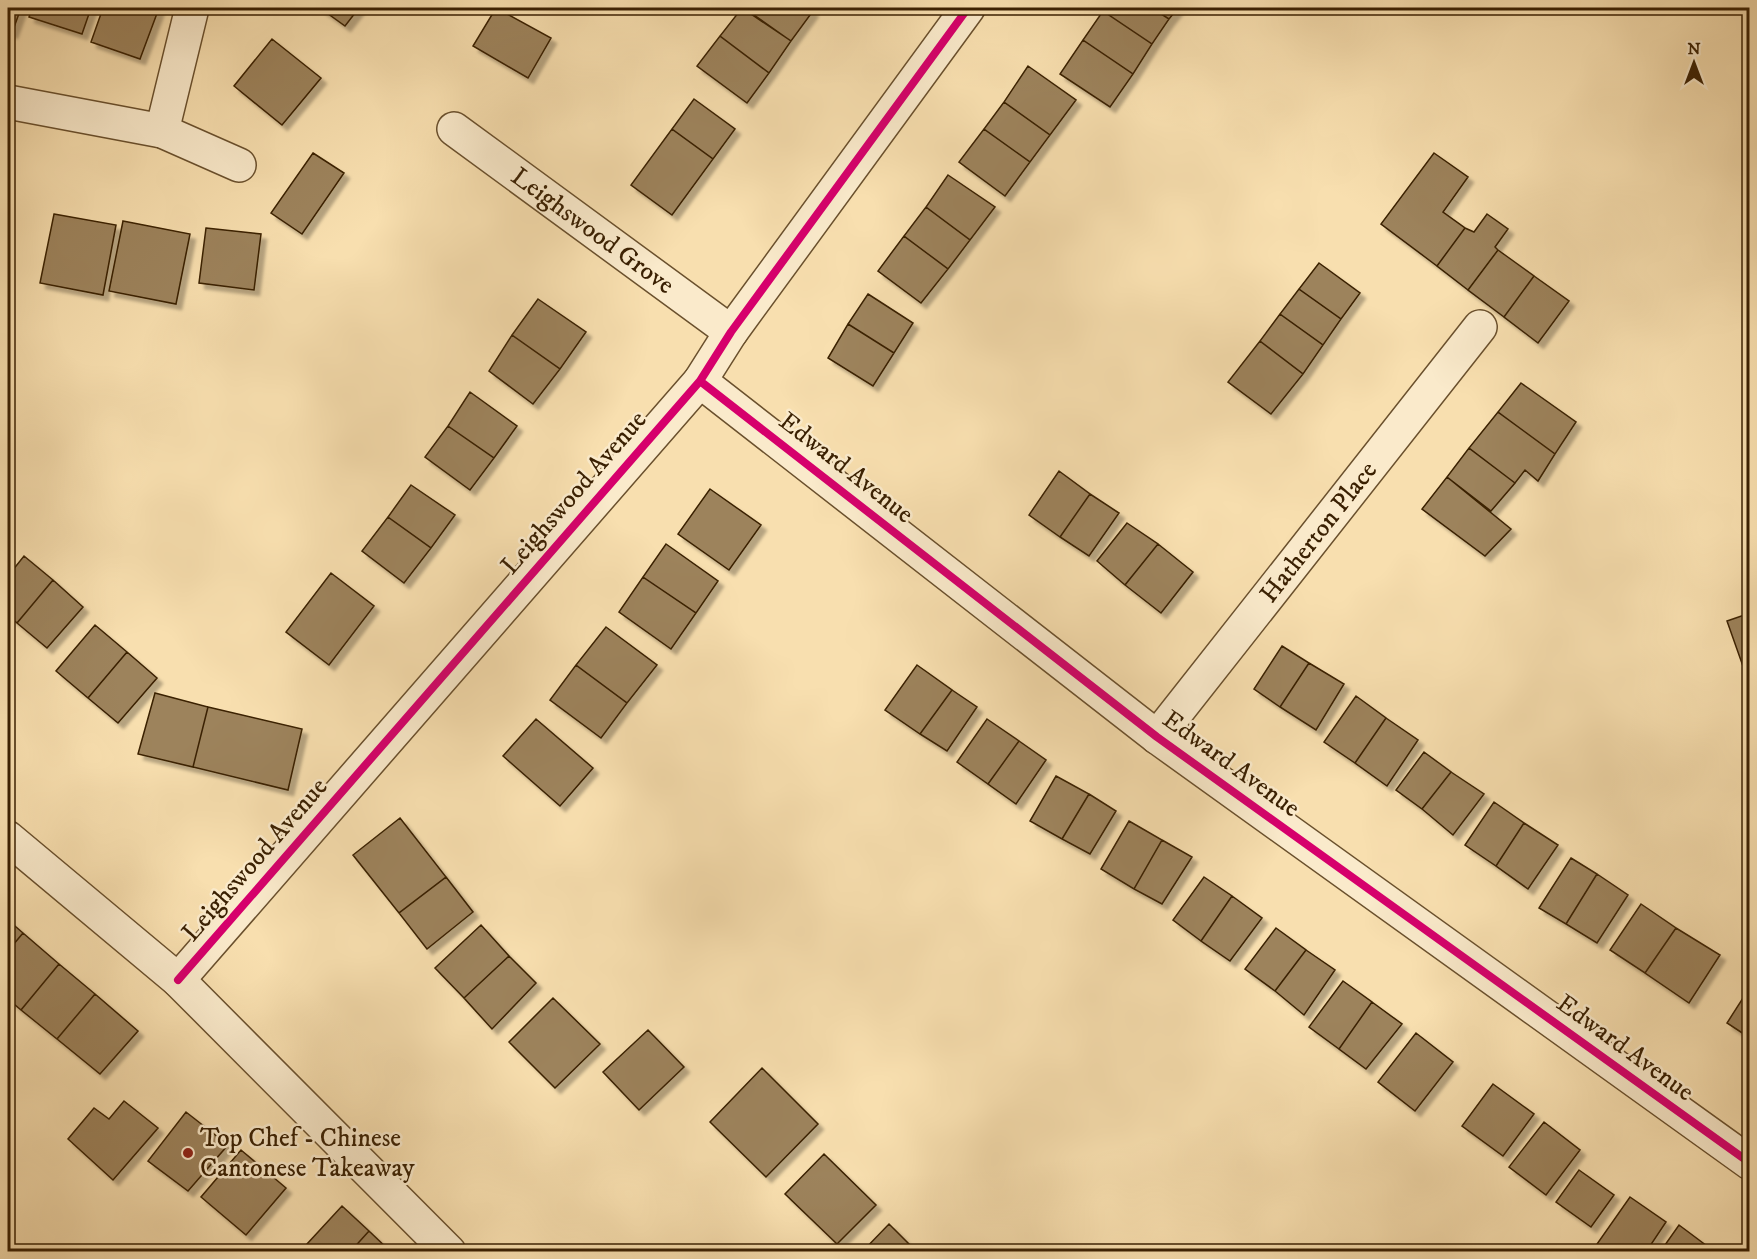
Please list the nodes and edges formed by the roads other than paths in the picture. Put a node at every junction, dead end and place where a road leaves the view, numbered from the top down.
1 (192, 8) edge
2 (968, 8) edge
3 (8, 102) edge
4 (454, 129) dead end
5 (162, 131) junction
6 (239, 165) dead end
7 (1480, 327) dead end
8 (731, 332) junction
9 (700, 381) junction
10 (1156, 737) junction
11 (8, 838) edge
12 (178, 980) junction
13 (1749, 1163) edge
14 (449, 1251) edge

1 - 5 street
2 - 8 street, Leighswood Avenue
3 - 5 street
4 - 8 street, Leighswood Grove
5 - 6 street
7 - 10 street, Hatherton Place
8 - 9 street, Leighswood Avenue
9 - 10 street, Edward Avenue
9 - 12 street, Leighswood Avenue
10 - 13 street, Edward Avenue
11 - 12 street
12 - 14 street

